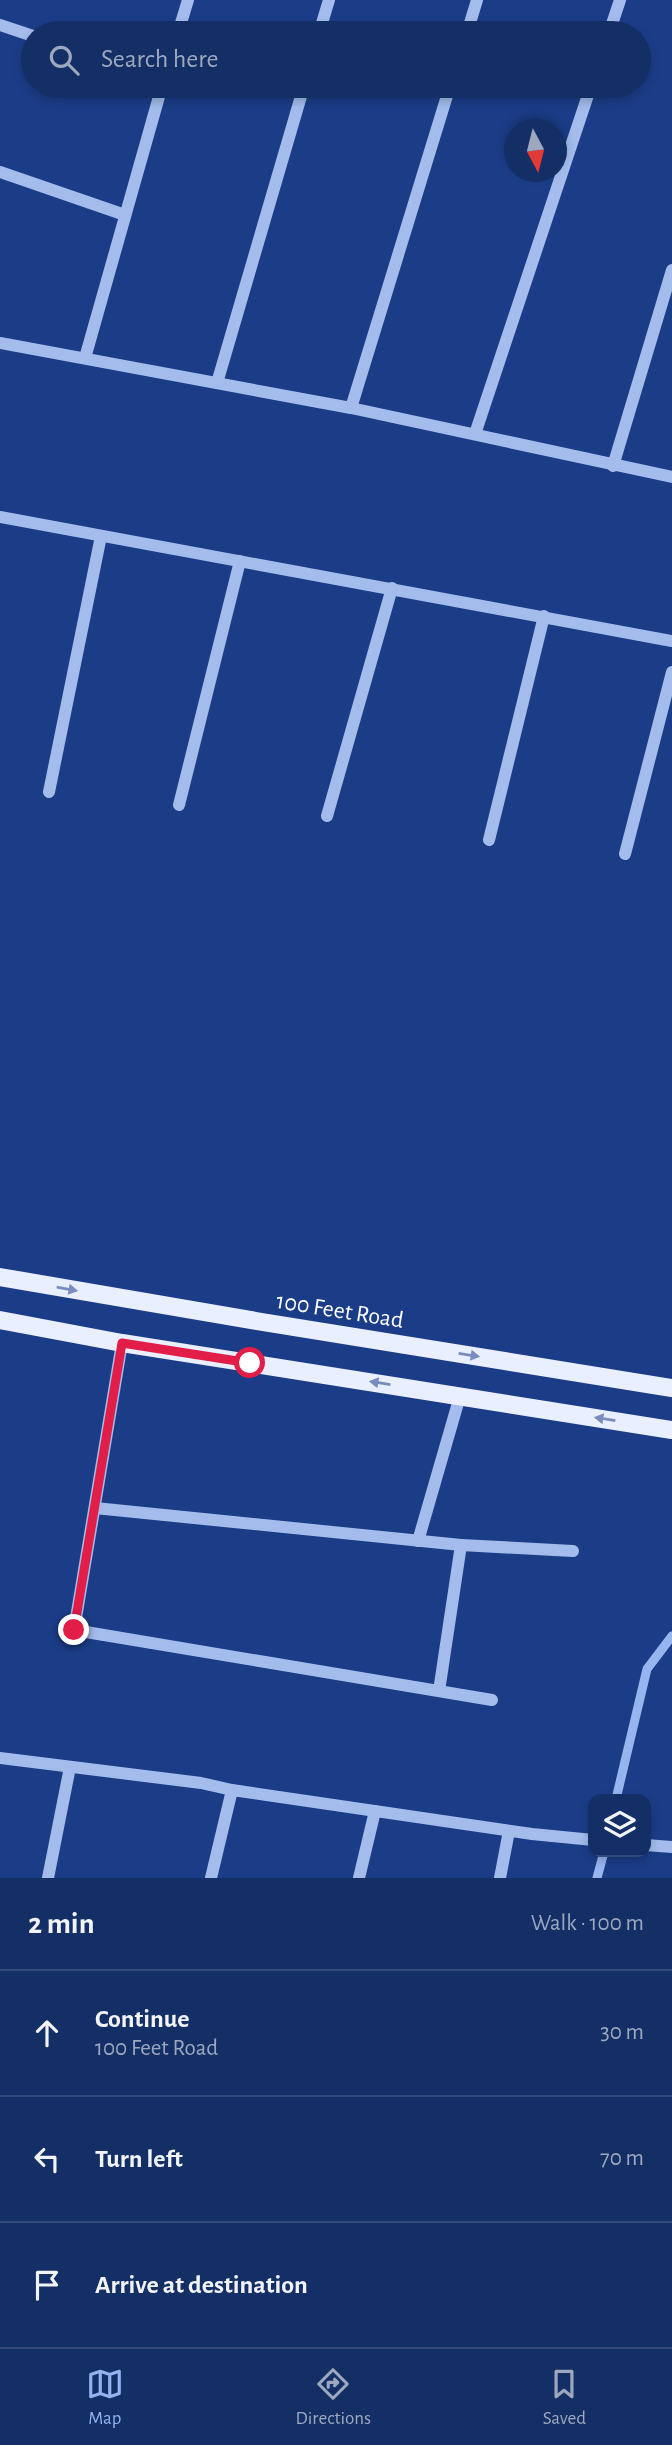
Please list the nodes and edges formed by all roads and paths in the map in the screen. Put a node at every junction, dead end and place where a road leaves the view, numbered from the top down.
1 (188, 0) edge
2 (329, 0) edge
3 (477, 0) edge
4 (620, 0) edge
5 (182, 21) edge
6 (323, 21) edge
7 (471, 21) edge
8 (613, 21) edge
9 (0, 25) edge
10 (21, 32) edge
11 (159, 98) edge
12 (300, 98) edge
13 (446, 98) edge
14 (588, 98) edge
15 (0, 173) edge
16 (125, 215) junction
17 (672, 270) edge
18 (0, 343) edge
19 (85, 358) junction
20 (217, 383) junction
21 (351, 408) junction
22 (475, 434) junction
23 (613, 466) junction
24 (672, 477) edge
25 (0, 517) edge
26 (101, 536) junction
27 (240, 561) junction
28 (392, 589) junction
29 (544, 616) junction
30 (672, 641) edge
31 (672, 672) edge
32 (49, 792) dead end
33 (178, 805) dead end
34 (327, 816) dead end
35 (489, 840) dead end
36 (625, 854) dead end
37 (0, 1277) edge
38 (0, 1320) edge
39 (122, 1343) junction
40 (672, 1388) edge
41 (460, 1396) junction
42 (672, 1430) edge
43 (94, 1508) junction
44 (418, 1541) junction
45 (461, 1545) junction
46 (573, 1551) dead end
47 (439, 1691) junction
48 (492, 1700) dead end
49 (0, 1758) edge
50 (69, 1767) junction
51 (232, 1790) junction
52 (375, 1811) junction
53 (509, 1831) junction
54 (588, 1839) edge
55 (651, 1845) edge
56 (672, 1847) edge
57 (48, 1878) edge
58 (211, 1878) edge
59 (359, 1878) edge
60 (500, 1878) edge

1 - 5 street
2 - 6 street
3 - 7 street
4 - 8 street
9 - 10 street
11 - 16 street
12 - 20 street
13 - 21 street
14 - 22 street
15 - 16 street
16 - 19 street
17 - 23 street
18 - 19 street
19 - 20 street
20 - 21 street
21 - 22 street
22 - 23 street
23 - 24 street
25 - 26 street
26 - 27 street
26 - 32 street
27 - 28 street
27 - 33 street
28 - 29 street
28 - 34 street
29 - 30 street
29 - 35 street
31 - 36 street
37 -> 40 main road, 100 Feet Road
38 - 39 main road
41 -> 39 main road
39 - 43 street
42 -> 41 main road
41 - 44 street
43 - 44 street
43 - 47 street
44 - 45 street
45 - 46 street
45 - 47 street
47 - 48 street
49 - 50 street
50 - 51 street
50 - 57 street
51 - 52 street
51 - 58 street
52 - 53 street
52 - 59 street
53 - 54 street
53 - 60 street
55 - 56 street

